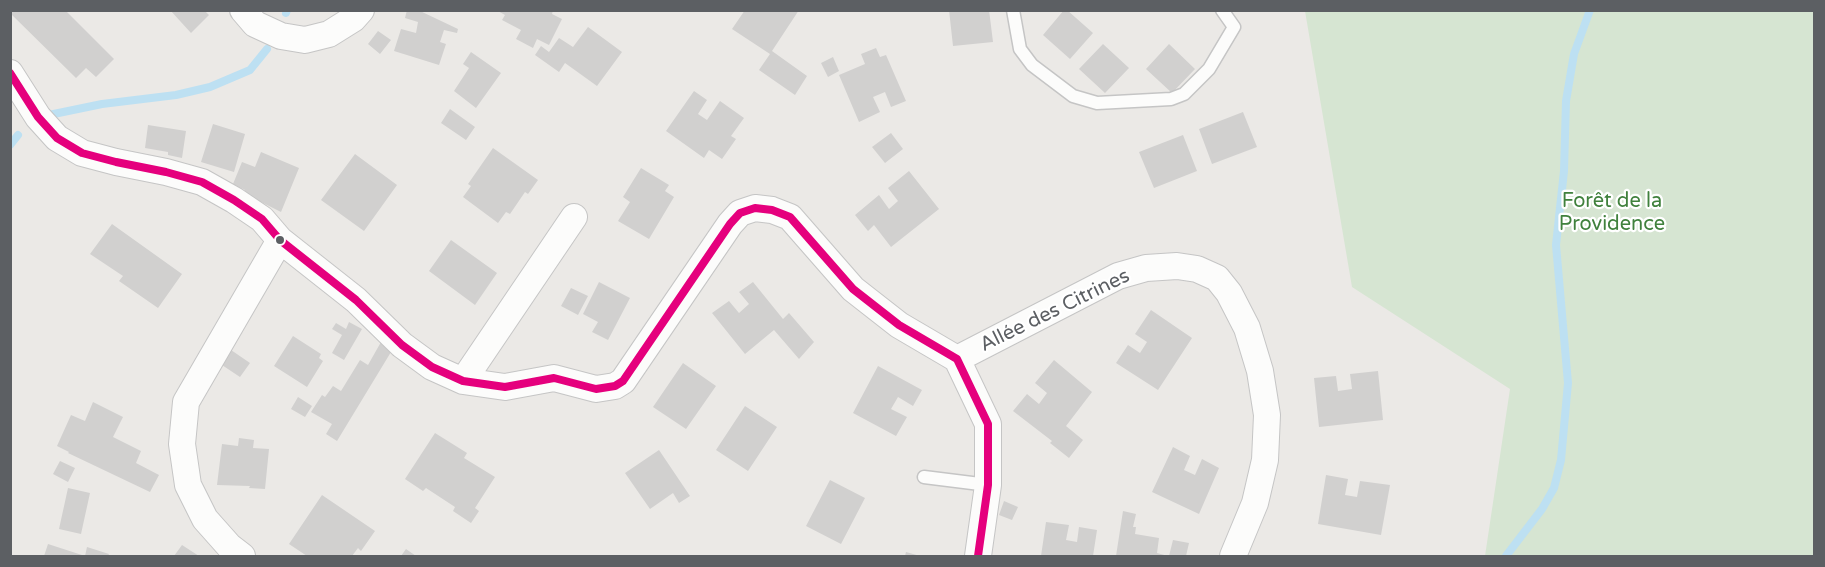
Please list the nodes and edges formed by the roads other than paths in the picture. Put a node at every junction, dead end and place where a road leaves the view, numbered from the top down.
1 (243, 10) edge
2 (361, 10) edge
3 (1013, 10) edge
4 (1222, 10) edge
5 (10, 73) edge
6 (574, 217) dead end
7 (280, 240) junction
8 (957, 359) junction
9 (464, 381) junction
10 (924, 477) dead end
11 (988, 485) junction
12 (242, 556) edge
13 (978, 556) edge
14 (1233, 556) edge

1 - 2 street
3 - 4 lane
5 - 7 street, Allée des Citrines
6 - 9 street
7 - 9 street, Allée des Citrines
7 - 12 street
8 - 9 street, Allée des Citrines
8 - 11 street, Allée des Citrines
8 - 14 street, Allée des Citrines
10 - 11 lane
11 - 13 street, Allée des Citrines

